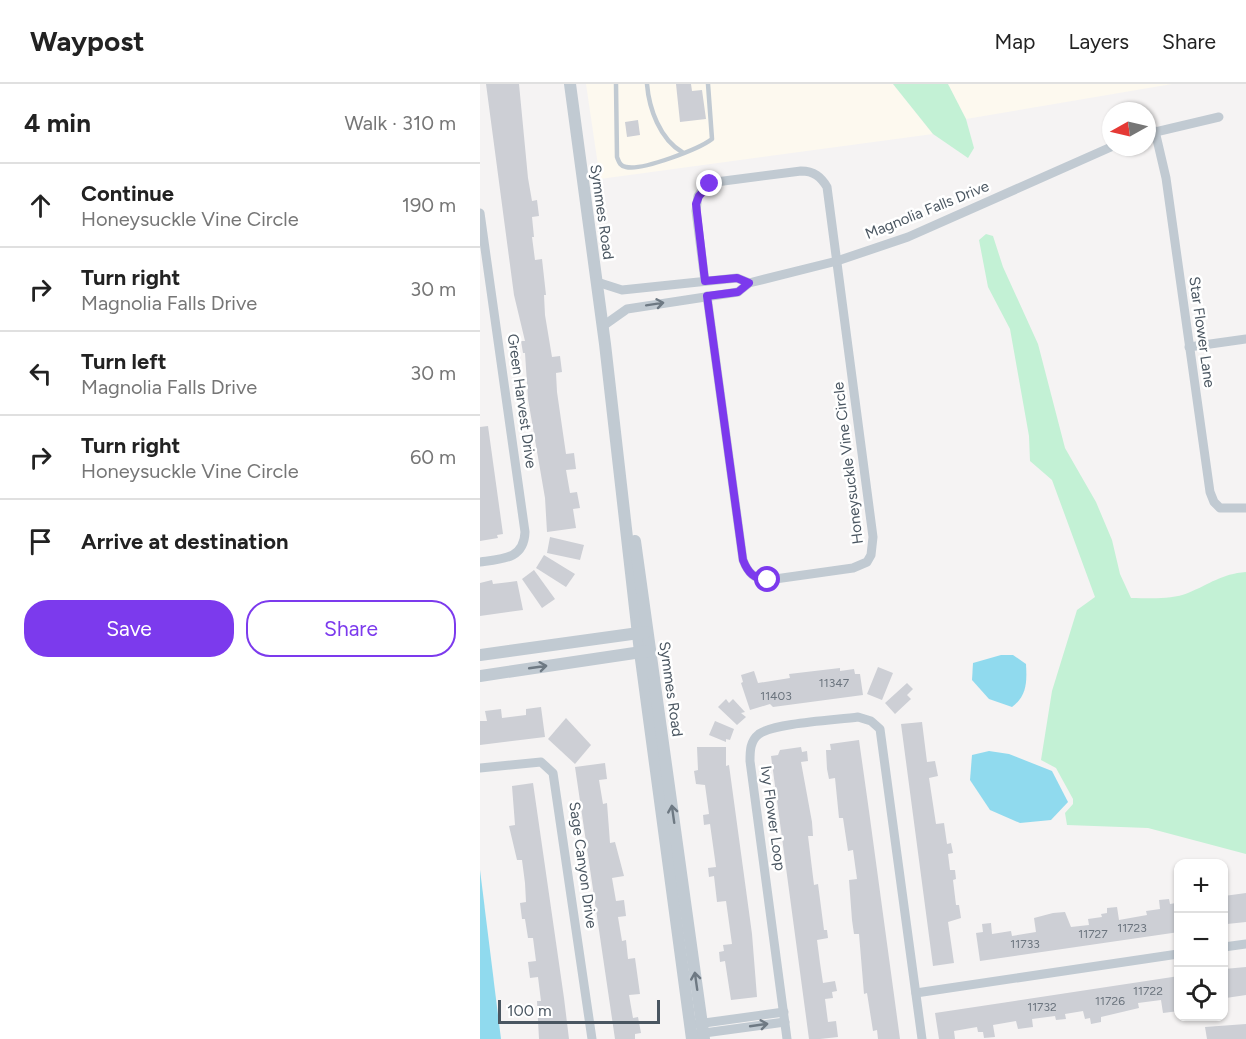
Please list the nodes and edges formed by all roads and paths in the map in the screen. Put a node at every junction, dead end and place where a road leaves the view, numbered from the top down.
1 (570, 84) edge
2 (616, 84) edge
3 (647, 84) edge
4 (708, 84) edge
5 (1219, 117) dead end
6 (1156, 132) edge
7 (1156, 148) edge
8 (1102, 151) edge
9 (682, 152) junction
10 (480, 213) edge
11 (837, 261) junction
12 (705, 281) junction
13 (597, 282) junction
14 (749, 283) junction
15 (707, 296) junction
16 (603, 326) junction
17 (1246, 339) edge
18 (1189, 347) junction
19 (1246, 508) edge
20 (480, 562) edge
21 (643, 632) junction
22 (645, 651) junction
23 (480, 656) edge
24 (480, 676) edge
25 (480, 768) edge
26 (1246, 944) edge
27 (1228, 946) edge
28 (1174, 955) edge
29 (916, 993) junction
30 (784, 1017) junction
31 (697, 1032) edge
32 (592, 1039) edge
33 (787, 1039) edge
34 (922, 1039) edge

1 - 13 street, Symmes Road
2 - 9 lane
3 - 9 lane
4 - 9 lane
5 - 6 street
7 - 18 street, Star Flower Lane
8 - 11 street, Magnolia Falls Drive
10 - 20 street, Green Harvest Drive
11 - 12 street, Honeysuckle Vine Circle
11 - 14 street, Magnolia Falls Drive
11 - 15 street, Honeysuckle Vine Circle
12 - 13 street, Magnolia Falls Drive
12 - 14 street, Magnolia Falls Drive
13 - 16 street, Symmes Road
14 - 15 street, Magnolia Falls Drive
16 -> 15 street, Magnolia Falls Drive
16 - 21 street, Symmes Road
17 - 18 street
18 - 19 street, Star Flower Lane
21 - 22 street, Symmes Road
21 - 23 street
24 -> 22 street
22 - 31 street, Symmes Road
25 - 32 street, Sage Canyon Drive
26 - 27 street
28 - 29 street
29 - 30 street, Ivy Flower Loop
29 - 34 street, Ivy Flower Loop
30 - 31 street
30 - 33 street, Ivy Flower Loop

